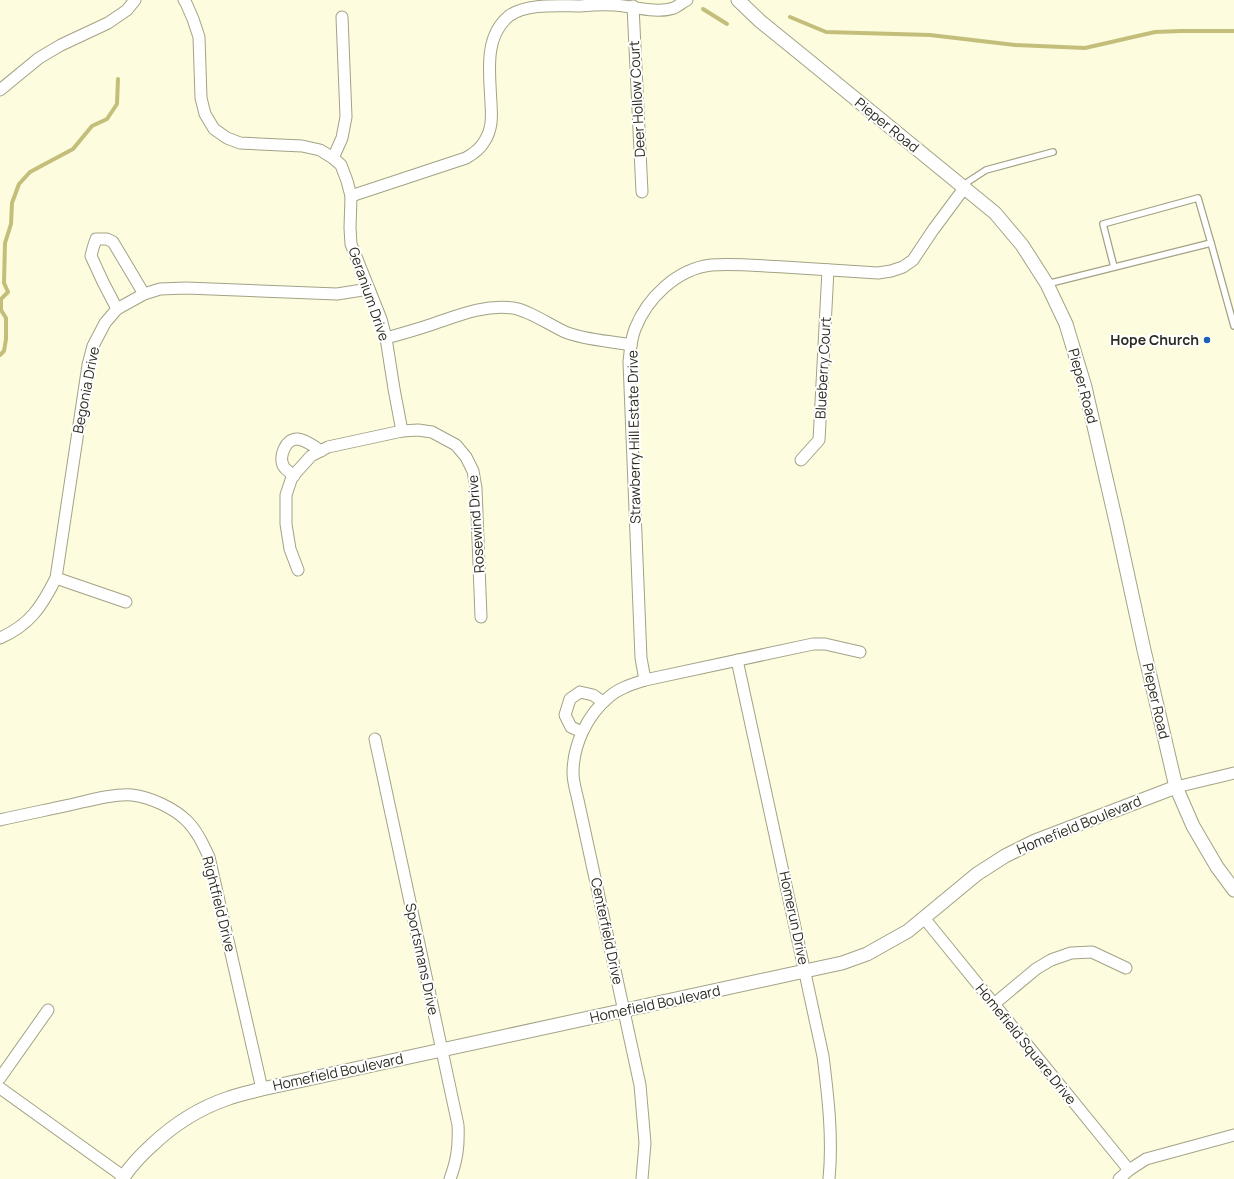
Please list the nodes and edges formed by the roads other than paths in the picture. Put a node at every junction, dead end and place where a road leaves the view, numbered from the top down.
1 (135, 0) edge
2 (184, 0) edge
3 (687, 0) edge
4 (738, 0) edge
5 (633, 6) junction
6 (342, 17) dead end
7 (0, 90) edge
8 (1053, 152) dead end
9 (333, 158) junction
10 (964, 186) junction
11 (642, 192) dead end
12 (351, 196) junction
13 (1211, 243) junction
14 (1114, 267) junction
15 (828, 270) junction
16 (1047, 284) junction
17 (369, 289) junction
18 (144, 294) junction
19 (117, 309) junction
20 (1234, 326) edge
21 (386, 338) junction
22 (631, 345) junction
23 (402, 432) junction
24 (321, 451) junction
25 (801, 460) dead end
26 (294, 476) junction
27 (298, 570) dead end
28 (56, 578) junction
29 (126, 602) dead end
30 (481, 617) dead end
31 (0, 638) edge
32 (860, 652) dead end
33 (737, 660) junction
34 (645, 680) junction
35 (604, 702) junction
36 (582, 732) junction
37 (375, 739) dead end
38 (1234, 773) edge
39 (1176, 787) junction
40 (0, 820) edge
41 (1234, 890) edge
42 (924, 918) junction
43 (1126, 968) dead end
44 (805, 971) junction
45 (994, 1004) junction
46 (48, 1010) dead end
47 (624, 1011) junction
48 (442, 1050) junction
49 (0, 1078) edge
50 (0, 1088) edge
51 (262, 1089) junction
52 (1234, 1135) edge
53 (1129, 1170) junction
54 (123, 1178) edge
55 (450, 1179) edge
56 (642, 1179) edge
57 (829, 1179) edge
58 (1119, 1179) edge

1 - 7 street
2 - 9 street, Geranium Drive
3 - 5 street
4 - 10 street, Pieper Road
5 - 11 street, Deer Hollow Court
5 - 12 street
6 - 9 street
8 - 10 lane
9 - 12 street, Geranium Drive
10 - 15 street, Strawberry Hill Estate Drive
10 - 16 street, Pieper Road
12 - 17 street, Geranium Drive
13 - 14 lane
13 - 14 lane
13 - 20 lane
14 - 16 lane
15 - 22 street, Strawberry Hill Estate Drive
15 - 25 street, Blueberry Court
16 - 39 street, Pieper Road
17 - 18 street, Begonia Drive
17 - 21 street, Geranium Drive
18 - 19 street, Begonia Drive
18 - 19 street
19 - 28 street, Begonia Drive
21 - 22 street
21 - 23 street, Geranium Drive
22 - 34 street, Strawberry Hill Estate Drive
23 - 24 street, Rosewind Drive
23 - 30 street, Rosewind Drive
24 - 26 street, Rosewind Drive
24 - 26 street
26 - 27 street
28 - 29 street
28 - 31 street, Begonia Drive
32 - 33 street, Centerfield Drive
33 - 34 street, Centerfield Drive
33 - 44 street, Homerun Drive
34 - 35 street, Centerfield Drive
35 - 36 street, Centerfield Drive
35 - 36 street
36 - 47 street, Centerfield Drive
37 - 48 street, Sportsmans Drive
38 - 39 street
39 - 41 street, Pieper Road
39 - 42 street, Homefield Boulevard
40 - 51 street, Rightfield Drive
42 - 44 street, Homefield Boulevard
42 - 45 street, Homefield Square Drive
43 - 45 street
44 - 47 street, Homefield Boulevard
44 - 57 street, Homerun Drive
45 - 53 street, Homefield Square Drive
46 - 49 street
47 - 48 street, Homefield Boulevard
47 - 56 street, Centerfield Drive
48 - 51 street, Homefield Boulevard
48 - 55 street, Sportsmans Drive
50 - 54 street
51 - 54 street, Homefield Boulevard
52 - 53 street
53 - 58 street

